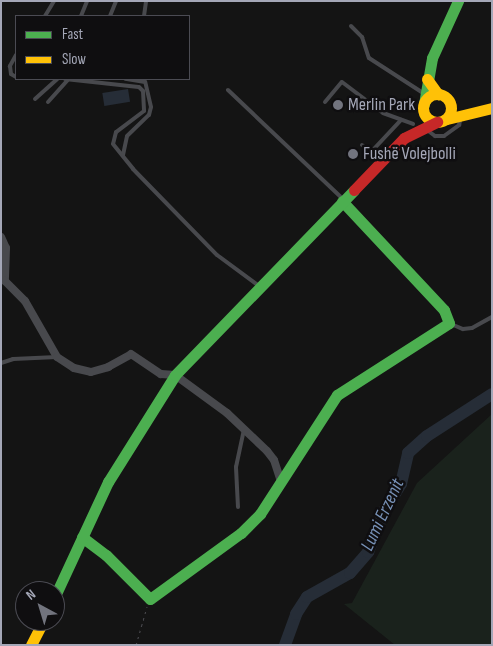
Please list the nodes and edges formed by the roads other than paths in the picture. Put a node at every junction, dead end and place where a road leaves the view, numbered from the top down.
1 (54, 1) edge
2 (87, 1) edge
3 (116, 1) edge
4 (146, 1) edge
5 (458, 1) edge
6 (45, 15) edge
7 (80, 15) edge
8 (110, 15) edge
9 (144, 15) edge
10 (351, 26) dead end
11 (15, 58) edge
12 (15, 76) edge
13 (427, 79) junction
14 (57, 80) edge
15 (68, 80) edge
16 (82, 80) edge
17 (132, 80) edge
18 (228, 90) dead end
19 (438, 94) junction
20 (35, 99) dead end
21 (48, 102) dead end
22 (324, 102) dead end
23 (424, 102) junction
24 (456, 109) junction
25 (487, 109) edge
26 (401, 120) junction
27 (442, 120) junction
28 (418, 125) junction
29 (362, 144) dead end
30 (123, 156) junction
31 (342, 200) junction
32 (1, 237) edge
33 (3, 280) edge
34 (259, 286) junction
35 (492, 317) edge
36 (449, 323) junction
37 (58, 357) junction
38 (1, 363) edge
39 (175, 375) junction
40 (244, 430) junction
41 (280, 479) junction
42 (238, 507) dead end
43 (82, 537) junction
44 (62, 581) edge
45 (38, 631) edge
46 (32, 645) edge

1 - 6 lane
2 - 7 lane
3 - 8 lane
4 - 9 lane
5 - 13 main road
10 - 23 lane
11 - 12 lane
13 - 19 main road
13 - 23 main road
14 - 20 lane
15 - 21 lane
16 - 30 lane
17 - 30 lane
18 - 31 lane
19 - 23 main road
19 - 24 main road
22 - 26 lane
23 - 27 main road
23 - 28 main road
24 - 25 main road
24 - 27 main road
24 - 28 lane
26 - 28 lane
26 - 29 lane
27 - 28 main road
28 - 31 main road
30 - 34 lane
31 - 34 main road
31 - 36 main road
32 - 33 street
33 - 37 street
34 - 39 main road
35 - 36 lane
36 - 41 main road
37 - 38 lane
37 - 39 street
39 - 40 street
39 - 43 main road
40 - 41 street
40 - 42 lane
41 - 43 main road
43 - 44 main road
45 - 46 main road

